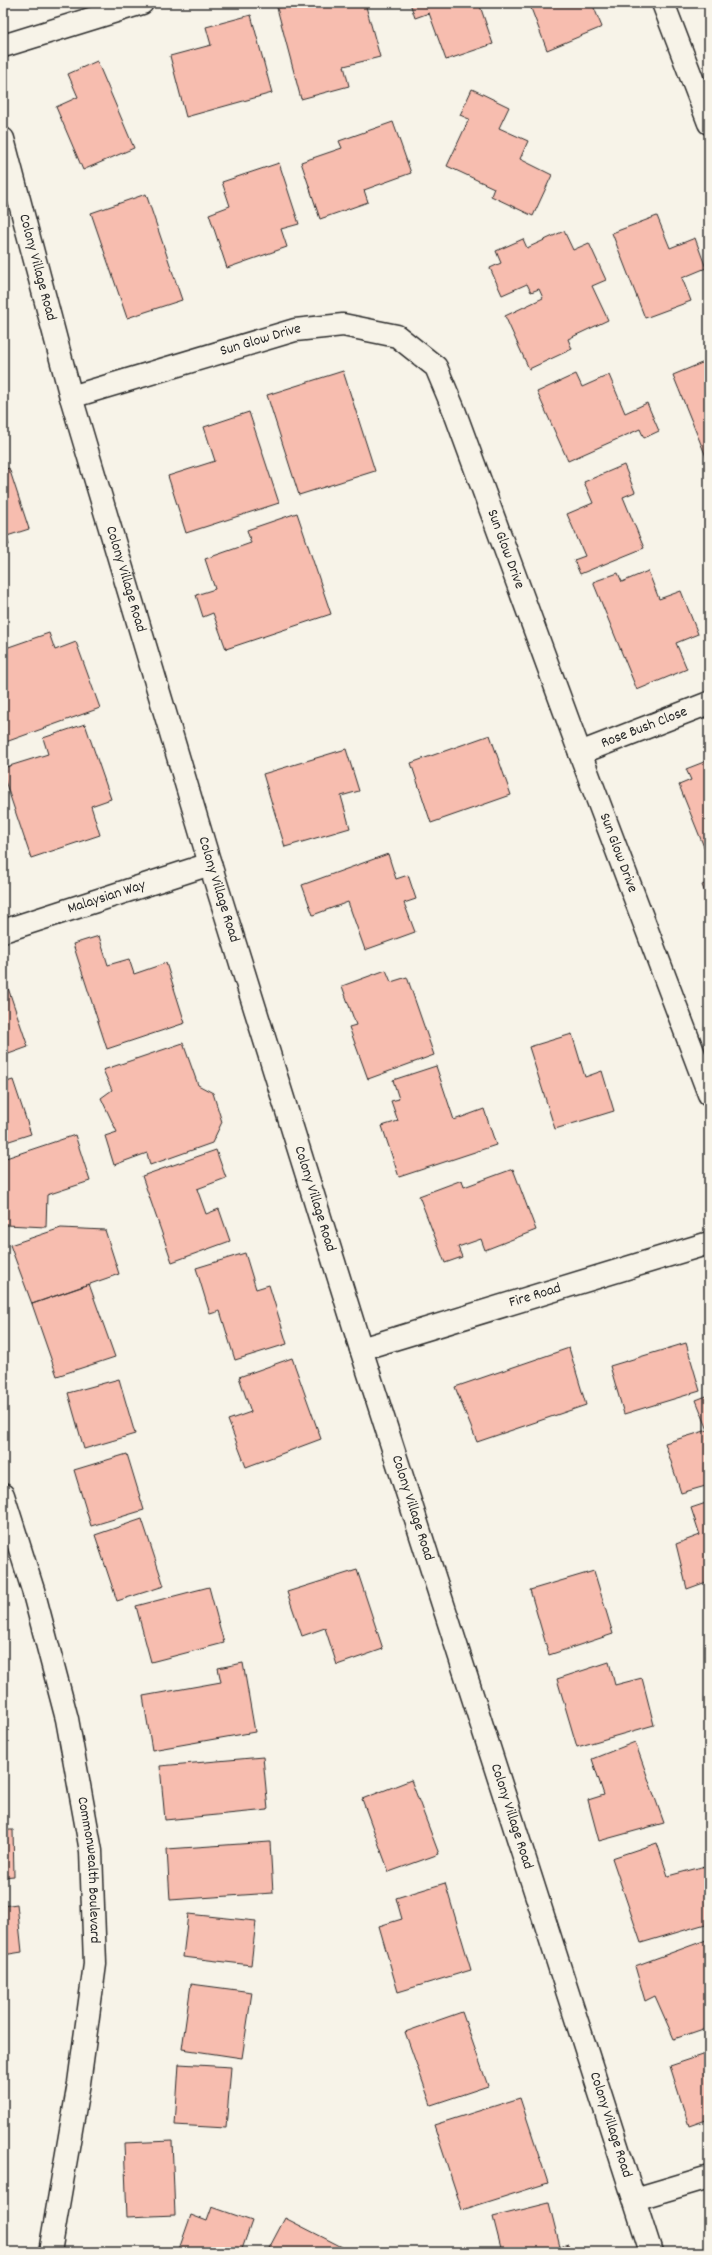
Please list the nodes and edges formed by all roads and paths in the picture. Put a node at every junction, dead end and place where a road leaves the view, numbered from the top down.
1 (142, 3) edge
2 (664, 3) edge
3 (3, 46) edge
4 (709, 123) edge
5 (3, 139) edge
6 (71, 397) junction
7 (709, 703) edge
8 (580, 753) junction
9 (210, 864) junction
10 (3, 931) edge
11 (709, 1094) edge
12 (709, 1243) edge
13 (361, 1349) junction
14 (3, 1495) edge
15 (709, 2177) edge
16 (635, 2200) junction
17 (50, 2252) edge
18 (651, 2252) edge

1 - 3 street
2 - 4 street
5 - 6 street, Colony Village Road
6 - 8 street, Sun Glow Drive
6 - 9 street, Colony Village Road
7 - 8 street, Rose Bush Close
8 - 11 street, Sun Glow Drive
9 - 10 street, Malaysian Way
9 - 13 street, Colony Village Road
12 - 13 street, Fire Road
13 - 16 street, Colony Village Road
14 - 17 street, Commonwealth Boulevard
15 - 16 street
16 - 18 street, Colony Village Road

